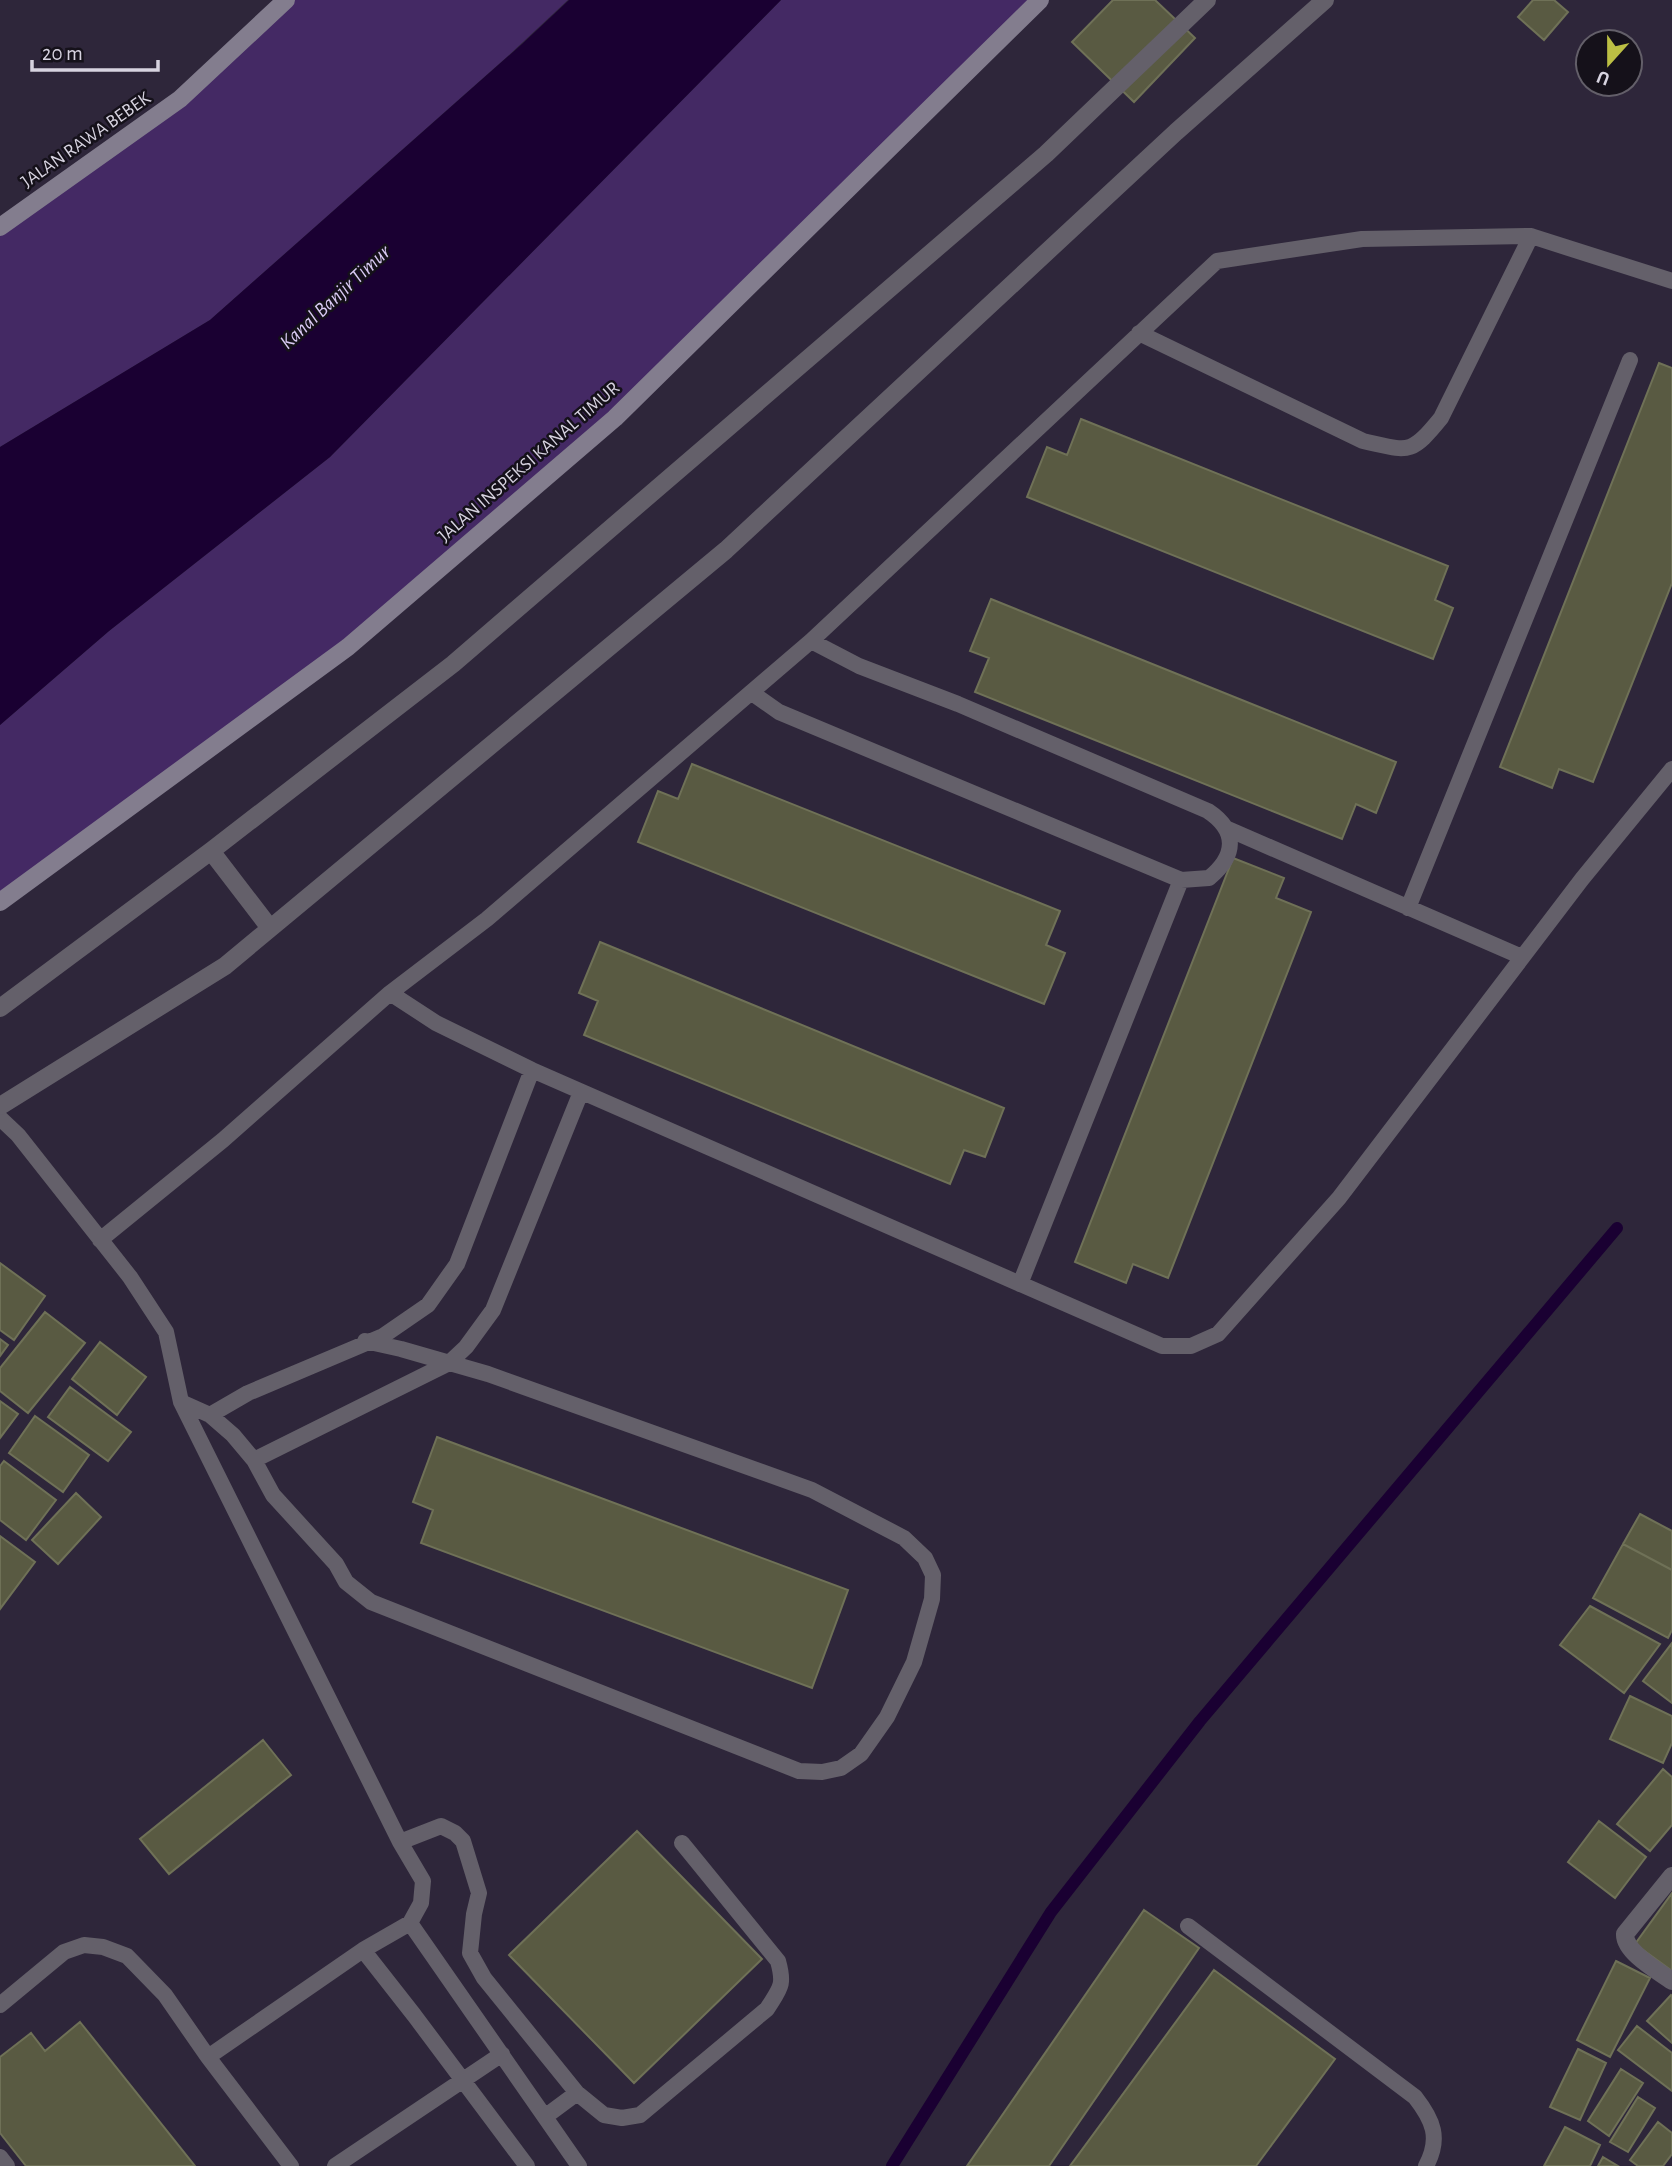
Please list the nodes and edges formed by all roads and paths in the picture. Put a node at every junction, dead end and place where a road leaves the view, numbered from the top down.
1 (286, 0) edge
2 (1040, 0) edge
3 (1207, 0) edge
4 (1325, 0) edge
5 (0, 227) edge
6 (1531, 236) junction
7 (1672, 281) edge
8 (1139, 333) junction
9 (1630, 360) dead end
10 (811, 641) junction
11 (752, 693) junction
12 (1672, 769) edge
13 (1228, 828) junction
14 (211, 851) junction
15 (1181, 880) junction
16 (0, 902) edge
17 (1408, 908) junction
18 (270, 928) junction
19 (1522, 957) junction
20 (390, 993) junction
21 (0, 1007) edge
22 (532, 1070) junction
23 (581, 1091) junction
24 (0, 1106) edge
25 (0, 1118) edge
26 (100, 1240) junction
27 (1020, 1284) junction
28 (365, 1341) junction
29 (449, 1363) junction
30 (181, 1402) junction
31 (210, 1415) junction
32 (254, 1460) junction
33 (400, 1842) junction
34 (682, 1843) dead end
35 (1672, 1877) edge
36 (410, 1923) junction
37 (1188, 1926) dead end
38 (363, 1950) junction
39 (1672, 1981) edge
40 (0, 2005) edge
41 (502, 2054) junction
42 (208, 2057) junction
43 (462, 2079) junction
44 (577, 2094) junction
45 (545, 2116) junction
46 (0, 2157) edge
47 (7, 2166) edge
48 (291, 2166) edge
49 (335, 2166) edge
50 (527, 2166) edge
51 (579, 2166) edge
52 (1426, 2166) edge

1 - 5 street, JALAN RAWA BEBEK
2 - 16 street, JALAN INSPEKSI KANAL TIMUR
3 - 14 street
4 - 18 street
6 - 7 lane
6 - 8 lane
6 - 8 lane
8 - 10 lane
9 - 17 lane
10 - 11 lane
10 - 13 lane
11 - 15 lane
11 - 20 lane
12 - 19 lane
13 - 15 lane
13 - 17 lane
14 - 18 street
14 - 21 street
15 - 27 lane
17 - 19 lane
18 - 24 street
19 - 27 lane
20 - 22 lane
20 - 26 lane
22 - 23 lane
22 - 28 lane
23 - 27 lane
23 - 29 lane
25 - 26 lane
26 - 30 lane
28 - 29 lane
28 - 31 lane
29 - 32 lane
29 - 32 lane
30 - 31 lane
30 - 33 lane
31 - 32 lane
33 - 36 lane
33 - 44 lane
34 - 44 lane
35 - 39 street
36 - 38 lane
36 - 41 lane
37 - 52 lane
38 - 42 lane
38 - 43 lane
40 - 42 lane
41 - 43 lane
41 - 45 lane
42 - 48 lane
43 - 49 lane
43 - 50 lane
44 - 45 lane
45 - 51 lane
46 - 47 lane

